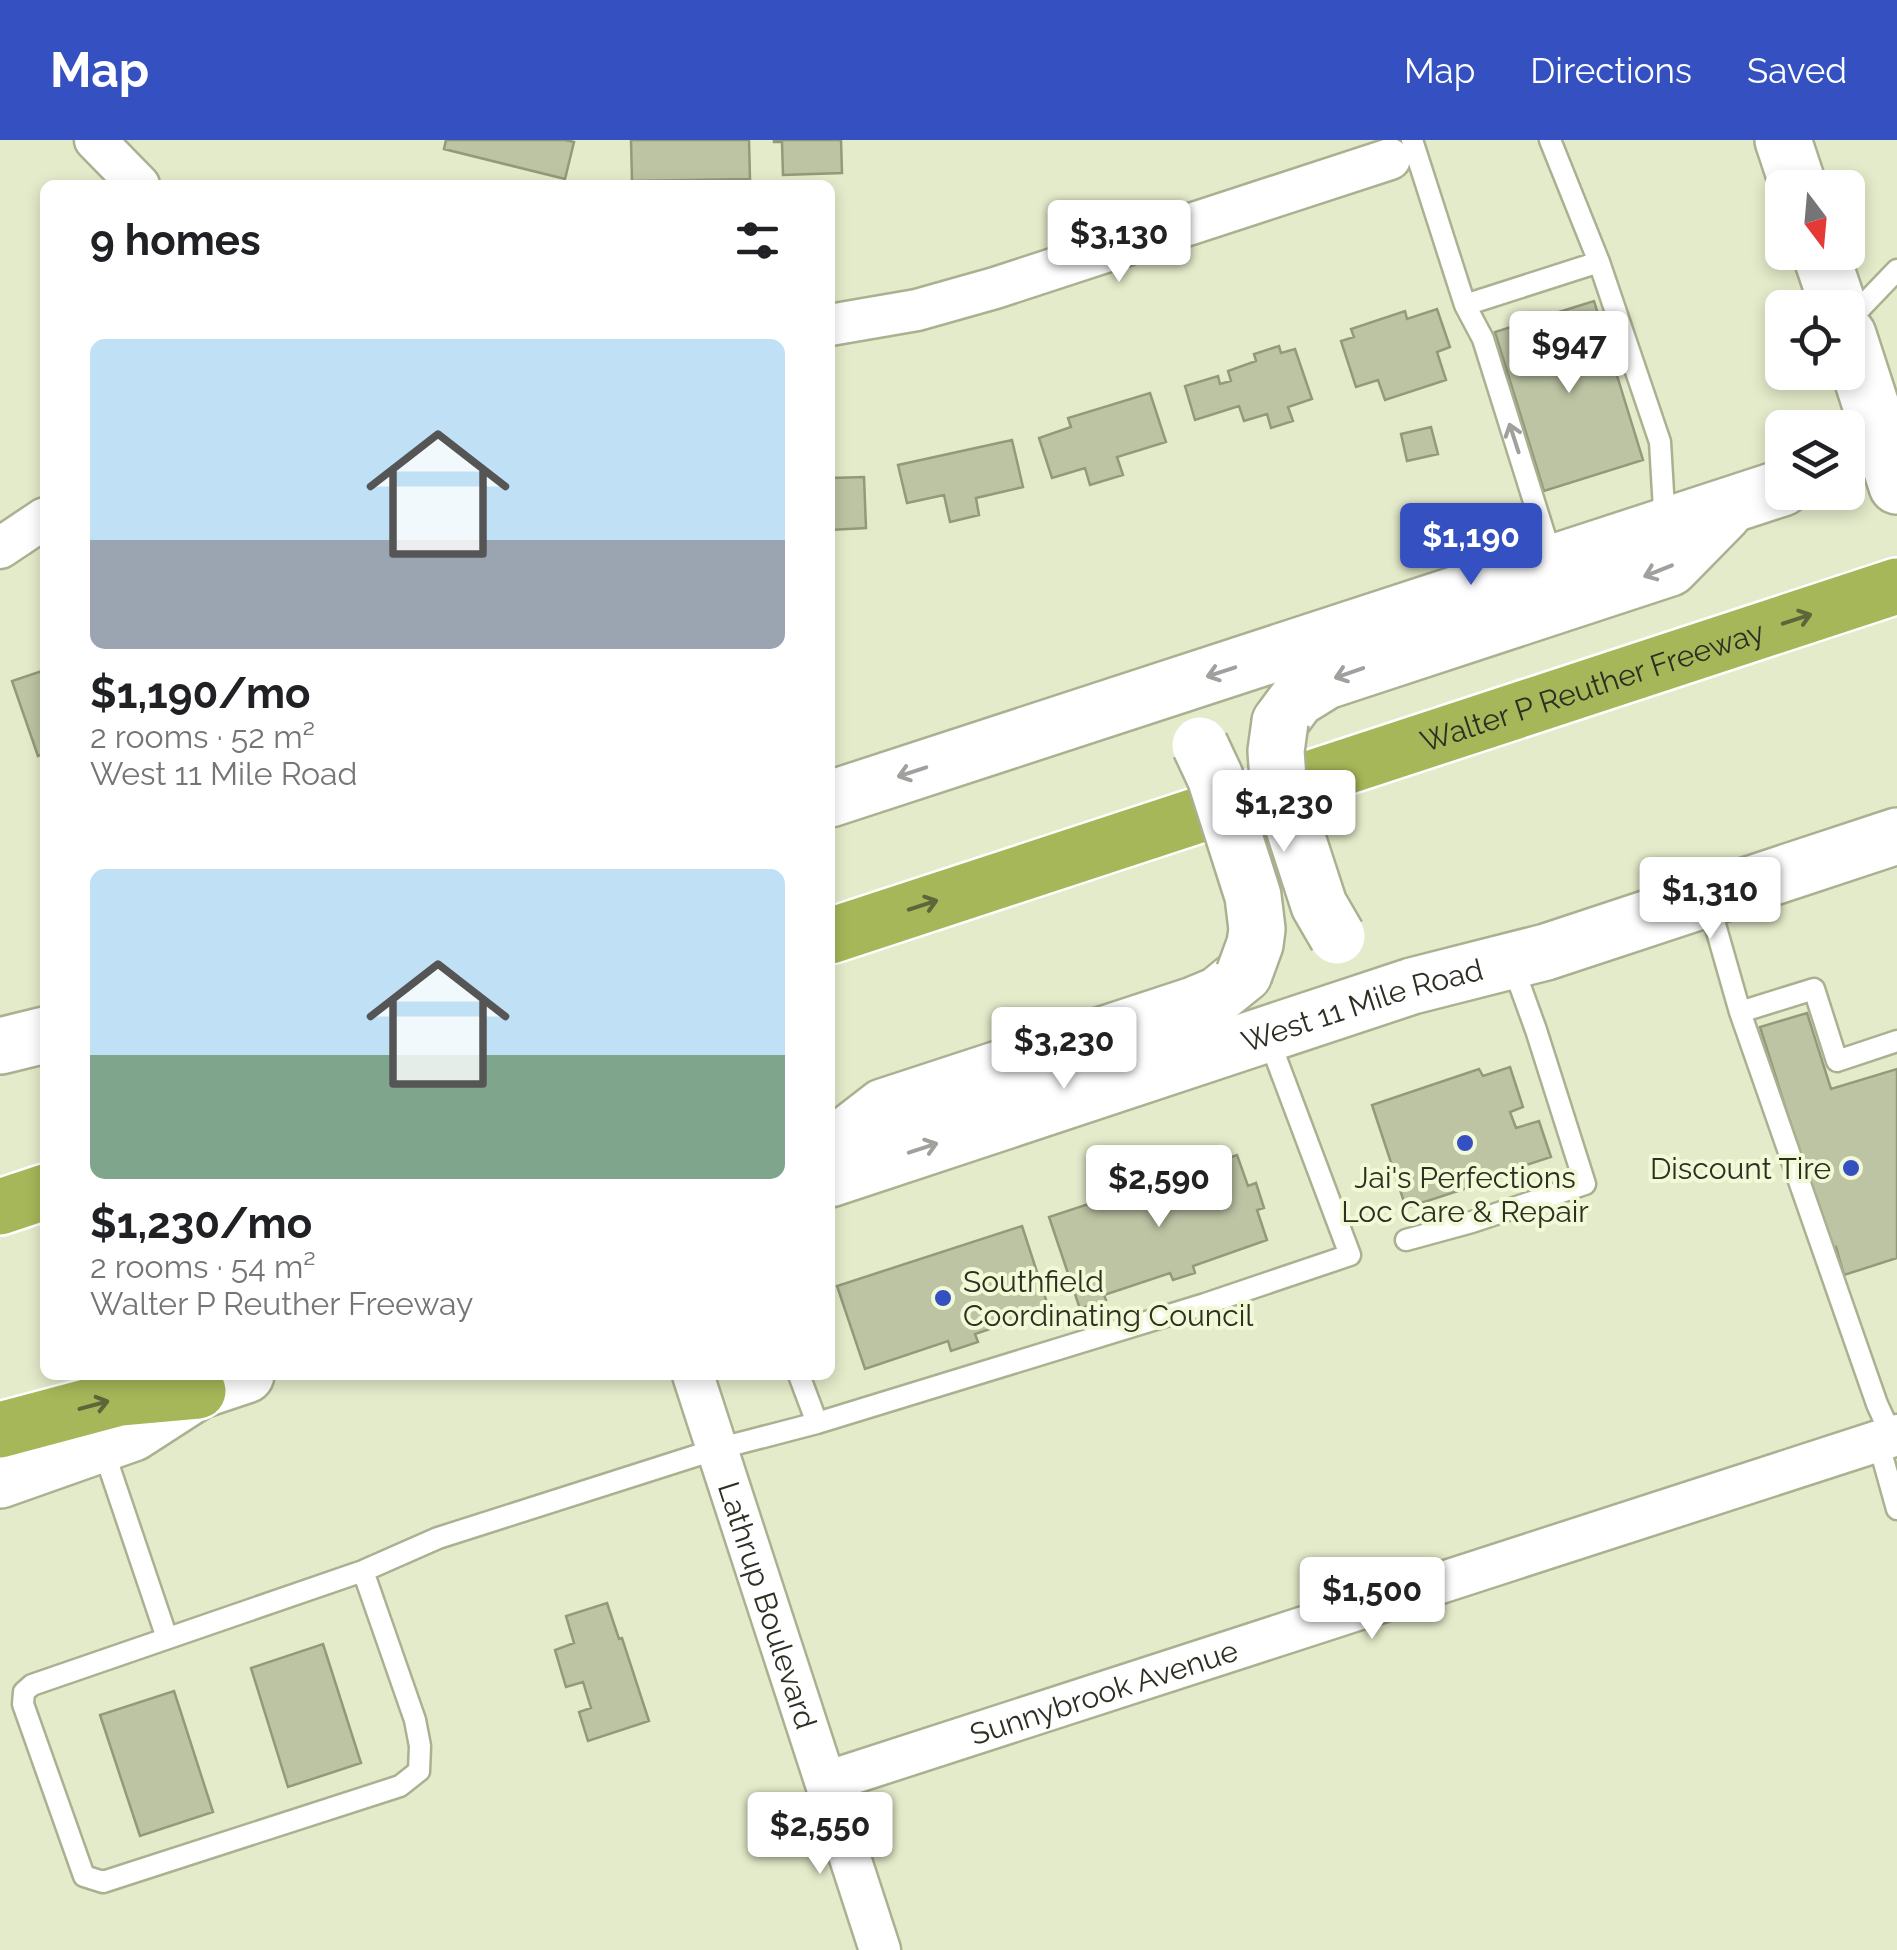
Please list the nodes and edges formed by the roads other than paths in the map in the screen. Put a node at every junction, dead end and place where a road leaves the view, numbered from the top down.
1 (1550, 140) edge
2 (1783, 140) edge
3 (1401, 150) edge
4 (115, 161) edge
5 (1793, 170) edge
6 (155, 180) edge
7 (1600, 262) junction
8 (1897, 270) edge
9 (1865, 303) edge
10 (1465, 305) junction
11 (835, 324) edge
12 (1862, 390) edge
13 (1882, 464) edge
14 (1765, 494) edge
15 (1729, 507) junction
16 (40, 521) edge
17 (1665, 528) junction
18 (0, 548) edge
19 (1554, 564) junction
20 (1897, 586) edge
21 (1128, 702) junction
22 (835, 797) edge
23 (1897, 836) edge
24 (1708, 898) junction
25 (835, 934) edge
26 (1511, 961) junction
27 (1412, 986) junction
28 (1740, 1012) junction
29 (1268, 1035) junction
30 (40, 1036) edge
31 (1897, 1041) edge
32 (0, 1046) edge
33 (835, 1144) edge
34 (835, 1177) edge
35 (40, 1194) edge
36 (0, 1206) edge
37 (1406, 1240) dead end
38 (695, 1380) edge
39 (801, 1380) edge
40 (222, 1383) edge
41 (817, 1424) junction
42 (0, 1430) edge
43 (1889, 1437) edge
44 (102, 1445) junction
45 (717, 1450) junction
46 (0, 1480) edge
47 (1897, 1508) edge
48 (363, 1571) junction
49 (167, 1638) junction
50 (826, 1782) junction
51 (880, 1950) edge

1 - 7 lane
2 - 5 main road
3 - 10 lane
3 - 11 street
4 - 6 street
7 - 10 lane
7 - 17 lane
8 - 9 lane
19 -> 10 lane
12 - 13 main road
14 - 15 main road
15 - 17 main road
15 -> 27 main road, bridge
16 - 18 street
17 - 19 main road
19 -> 21 main road
25 -> 20 highway, Walter P Reuther Freeway
21 -> 22 main road
21 - 33 main road, bridge
23 - 24 main road, West 11 Mile Road
24 - 26 main road, West 11 Mile Road
24 - 28 lane
26 - 27 main road, West 11 Mile Road
26 - 37 lane
27 - 29 main road, West 11 Mile Road
28 - 31 lane
28 - 43 lane
34 -> 29 main road, West 11 Mile Road
29 - 41 lane
30 - 32 main road
35 - 36 highway
38 - 45 street, Lathrup Boulevard
39 - 41 lane
42 -> 40 highway
40 - 44 main road
41 - 45 lane
43 - 47 lane
43 - 50 street, Sunnybrook Avenue
44 - 46 main road
44 - 49 lane
45 - 48 lane
45 - 50 street, Lathrup Boulevard
48 - 49 lane
48 - 49 lane
50 - 51 street, Lathrup Boulevard

